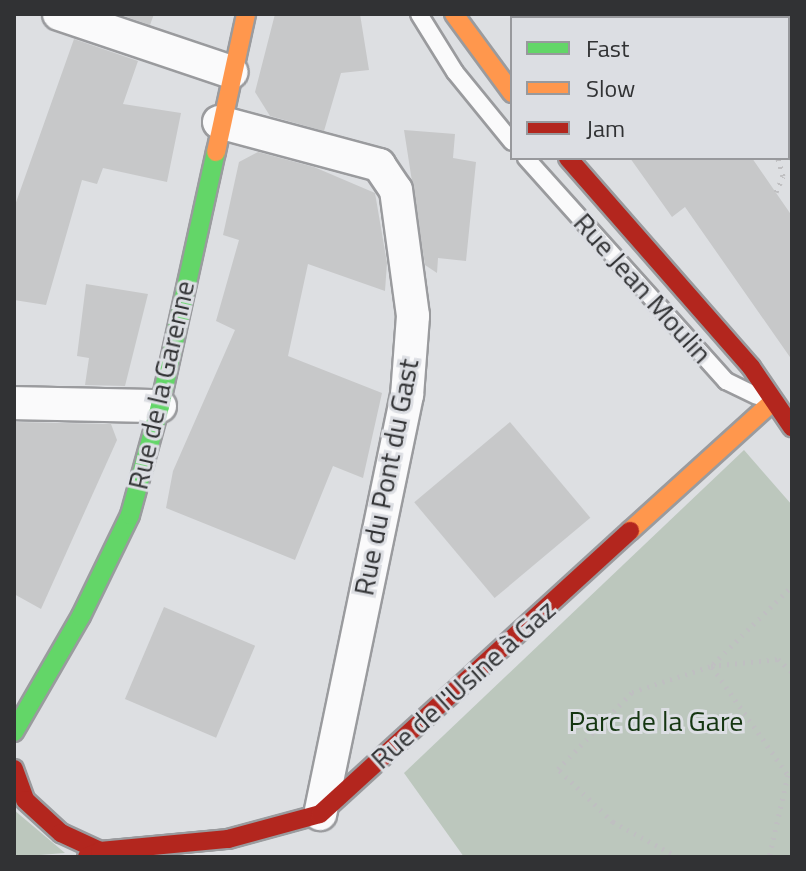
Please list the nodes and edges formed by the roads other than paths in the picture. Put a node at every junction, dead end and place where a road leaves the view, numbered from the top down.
1 (59, 14) edge
2 (246, 14) edge
3 (419, 14) edge
4 (454, 14) edge
5 (231, 72) junction
6 (510, 90) edge
7 (219, 122) junction
8 (510, 140) edge
9 (528, 160) edge
10 (570, 160) edge
11 (14, 403) edge
12 (771, 403) junction
13 (160, 406) junction
14 (792, 427) edge
15 (14, 732) edge
16 (14, 769) edge
17 (320, 814) junction
18 (93, 854) edge

1 - 5 street
2 - 5 street, Rue de la Garenne
3 - 8 lane
4 - 6 street
5 - 7 street, Rue de la Garenne
7 - 13 street, Rue de la Garenne
7 - 17 street, Rue du Pont du Gast
9 - 12 lane, Rue Jean Moulin
10 - 12 street, Rue Jean Moulin
11 - 13 street
12 - 14 street, Rue Jean Moulin
12 - 17 street, Rue de l'Usine à Gaz
13 - 15 street, Rue de la Garenne
16 - 18 street, Rue de l'Usine à Gaz
17 - 18 street, Rue de l'Usine à Gaz

